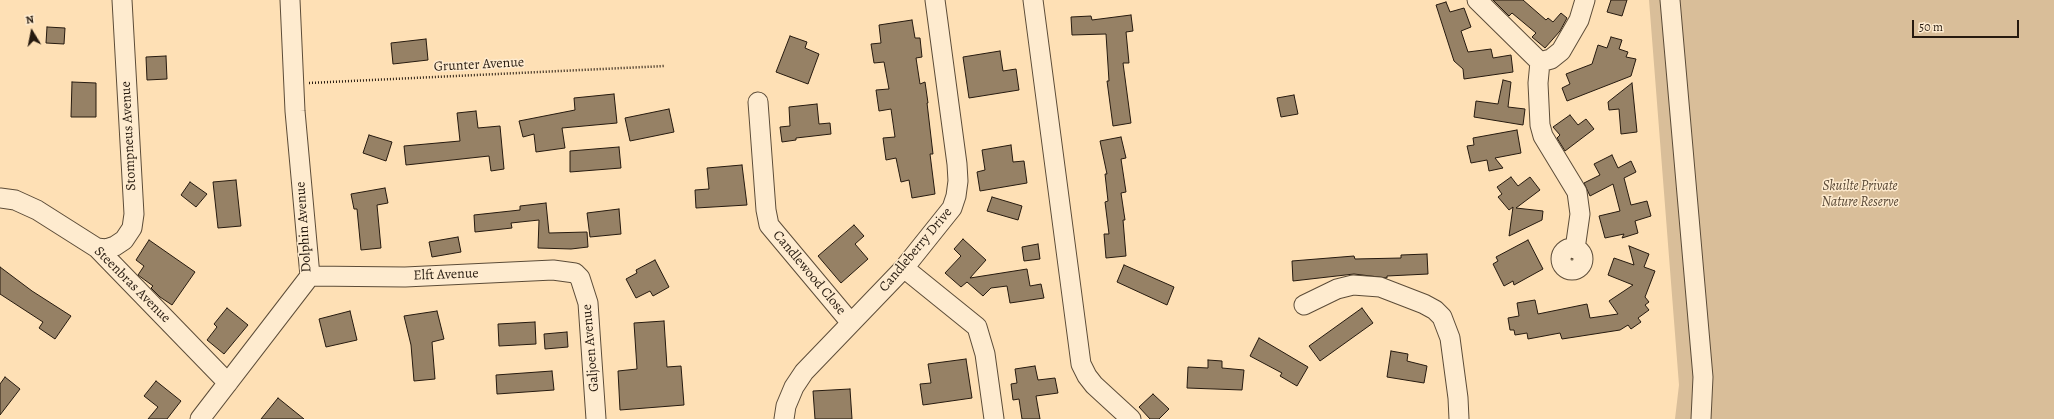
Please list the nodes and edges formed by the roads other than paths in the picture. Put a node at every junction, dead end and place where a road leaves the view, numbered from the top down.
1 (122, 0) edge
2 (290, 0) edge
3 (935, 0) edge
4 (1033, 0) edge
5 (1477, 0) edge
6 (1585, 0) edge
7 (1670, 0) edge
8 (1540, 62) junction
9 (758, 102) dead end
10 (0, 198) edge
11 (97, 248) junction
12 (1575, 248) dead end
13 (904, 268) junction
14 (310, 276) junction
15 (580, 278) joint
16 (1304, 305) dead end
17 (851, 323) junction
18 (228, 383) junction
19 (200, 419) edge
20 (596, 419) edge
21 (784, 419) edge
22 (994, 419) edge
23 (1131, 419) edge
24 (1459, 419) edge
25 (1701, 419) edge

1 - 11 street, Stompneus Avenue
2 - 14 street, Dolphin Avenue
3 - 13 street, Candleberry Drive
4 - 23 street
5 - 8 street
6 - 8 street
7 - 25 street
8 - 12 street
9 - 17 street, Candlewood Close
10 - 11 street, Steenbras Avenue
11 - 18 street, Steenbras Avenue
13 - 17 street, Candleberry Drive
13 - 22 street
14 - 15 street, Elft Avenue
14 - 18 street, Dolphin Avenue
15 - 20 street, Galjoen Avenue
16 - 24 street
17 - 21 street, Candleberry Drive
18 - 19 street, Dolphin Avenue

